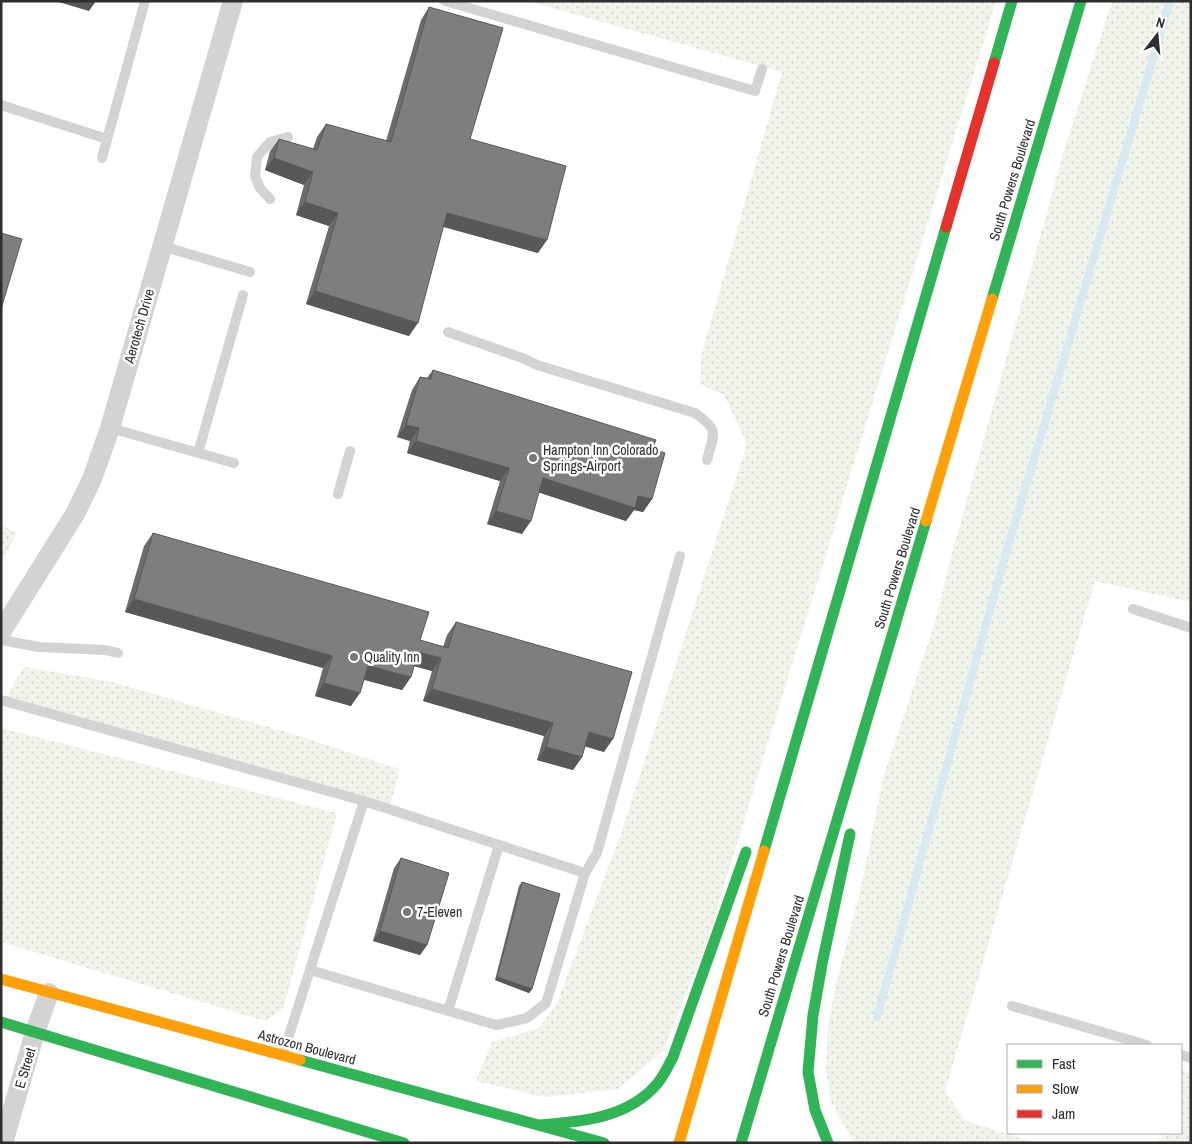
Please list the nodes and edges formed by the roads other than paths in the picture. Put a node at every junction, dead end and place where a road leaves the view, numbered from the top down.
1 (144, 1) edge
2 (233, 1) edge
3 (445, 1) edge
4 (1012, 1) edge
5 (1081, 1) edge
6 (762, 69) dead end
7 (1, 105) edge
8 (288, 137) dead end
9 (107, 139) junction
10 (102, 158) dead end
11 (270, 199) dead end
12 (162, 246) junction
13 (250, 272) dead end
14 (243, 295) dead end
15 (448, 332) dead end
16 (908, 356) junction
17 (110, 428) junction
18 (350, 450) dead end
19 (198, 453) junction
20 (707, 460) dead end
21 (234, 463) dead end
22 (338, 494) dead end
23 (680, 556) dead end
24 (902, 604) junction
25 (1133, 609) dead end
26 (1191, 628) edge
27 (1, 632) edge
28 (1, 640) edge
29 (118, 653) dead end
30 (1, 700) edge
31 (796, 702) dead end
32 (865, 765) dead end
33 (364, 801) junction
34 (852, 823) dead end
35 (750, 842) dead end
36 (498, 845) junction
37 (585, 873) junction
38 (310, 970) junction
39 (1, 979) edge
40 (49, 993) junction
41 (1012, 1006) dead end
42 (448, 1011) junction
43 (1, 1022) edge
44 (35, 1032) junction
45 (1144, 1044) edge
46 (282, 1056) junction
47 (539, 1125) junction
48 (3, 1143) edge
49 (404, 1143) edge
50 (604, 1143) edge
51 (679, 1143) edge
52 (741, 1143) edge
53 (828, 1143) edge

1 - 9 lane
2 - 12 street, Aerotech Drive
3 - 6 lane
4 - 16 main road
5 - 24 main road, South Powers Boulevard
7 - 9 lane
8 - 11 lane
9 - 10 lane
12 - 13 lane
12 - 17 street, Aerotech Drive
14 - 19 lane
15 - 20 lane
16 - 31 main road
16 - 51 main road
17 - 19 lane
17 - 27 street, Aerotech Drive
18 - 22 lane
19 - 21 lane
23 - 37 lane
24 - 32 main road
24 - 52 main road, South Powers Boulevard
25 - 26 lane
28 - 29 lane
30 - 33 lane
33 - 36 lane
33 - 38 lane
34 - 53 main road
35 - 47 main road
36 - 37 lane
36 - 42 lane
37 - 42 lane
38 - 42 lane
38 - 46 lane
39 - 40 main road, Astrozon Boulevard
40 - 44 street, E Street
40 - 46 main road, Astrozon Boulevard
41 - 45 lane
43 - 44 main road
44 - 48 street, E Street
44 - 49 main road
46 - 47 main road, Astrozon Boulevard
47 - 50 main road, Astrozon Boulevard

